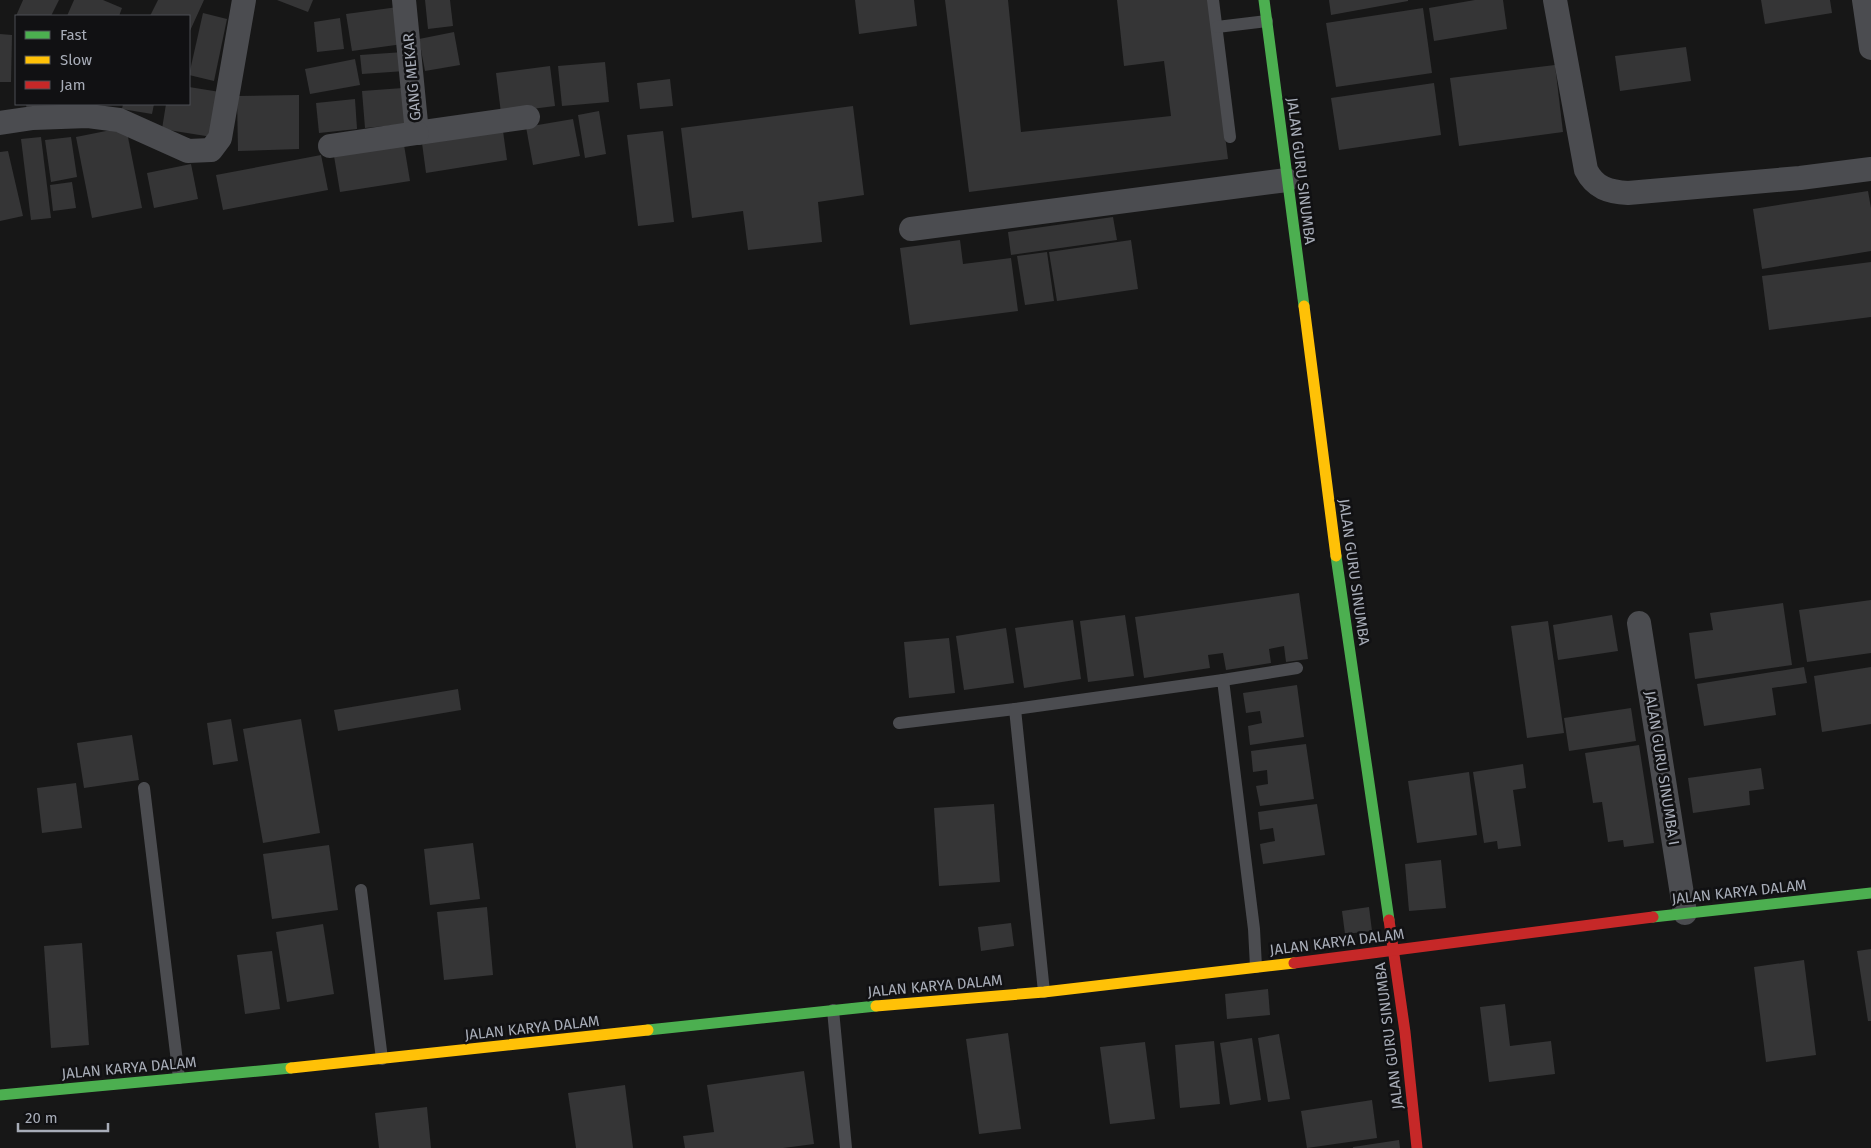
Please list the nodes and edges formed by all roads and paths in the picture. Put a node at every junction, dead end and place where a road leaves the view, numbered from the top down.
1 (244, 0) edge
2 (404, 0) edge
3 (1213, 0) edge
4 (1264, 0) edge
5 (1554, 0) edge
6 (1864, 0) edge
7 (1267, 21) junction
8 (1217, 28) junction
9 (1871, 48) edge
10 (528, 117) dead end
11 (0, 123) edge
12 (417, 133) junction
13 (1230, 137) dead end
14 (330, 146) dead end
15 (1871, 169) edge
16 (1287, 180) junction
17 (911, 229) dead end
18 (1639, 623) dead end
19 (1297, 668) dead end
20 (1223, 680) junction
21 (1015, 709) junction
22 (899, 723) dead end
23 (144, 788) dead end
24 (361, 890) dead end
25 (1871, 893) edge
26 (1685, 913) junction
27 (1394, 951) junction
28 (1256, 967) junction
29 (1044, 992) junction
30 (832, 1010) junction
31 (382, 1060) junction
32 (179, 1078) junction
33 (0, 1094) edge
34 (846, 1148) edge
35 (1417, 1148) edge

1 - 11 street
2 - 12 street, GANG MEKAR
3 - 8 lane
4 - 7 street, JALAN GURU SINUMBA
5 - 15 street
6 - 9 street
7 - 8 lane
7 - 16 street, JALAN GURU SINUMBA
8 - 13 lane
10 - 12 street, GANG MEKAR
12 - 14 street
16 - 17 street
16 - 27 street, JALAN GURU SINUMBA
18 - 26 street, JALAN GURU SINUMBA I
19 - 20 lane
20 - 21 lane
20 - 28 lane
21 - 22 lane
21 - 29 lane
23 - 32 lane
24 - 31 lane
25 - 26 street, JALAN KARYA DALAM
26 - 27 street, JALAN KARYA DALAM
27 - 28 street, JALAN KARYA DALAM
27 - 35 street, JALAN GURU SINUMBA
28 - 29 street, JALAN KARYA DALAM
29 - 30 street, JALAN KARYA DALAM
30 - 31 street, JALAN KARYA DALAM
30 - 34 lane
31 - 32 street, JALAN KARYA DALAM
32 - 33 street, JALAN KARYA DALAM

